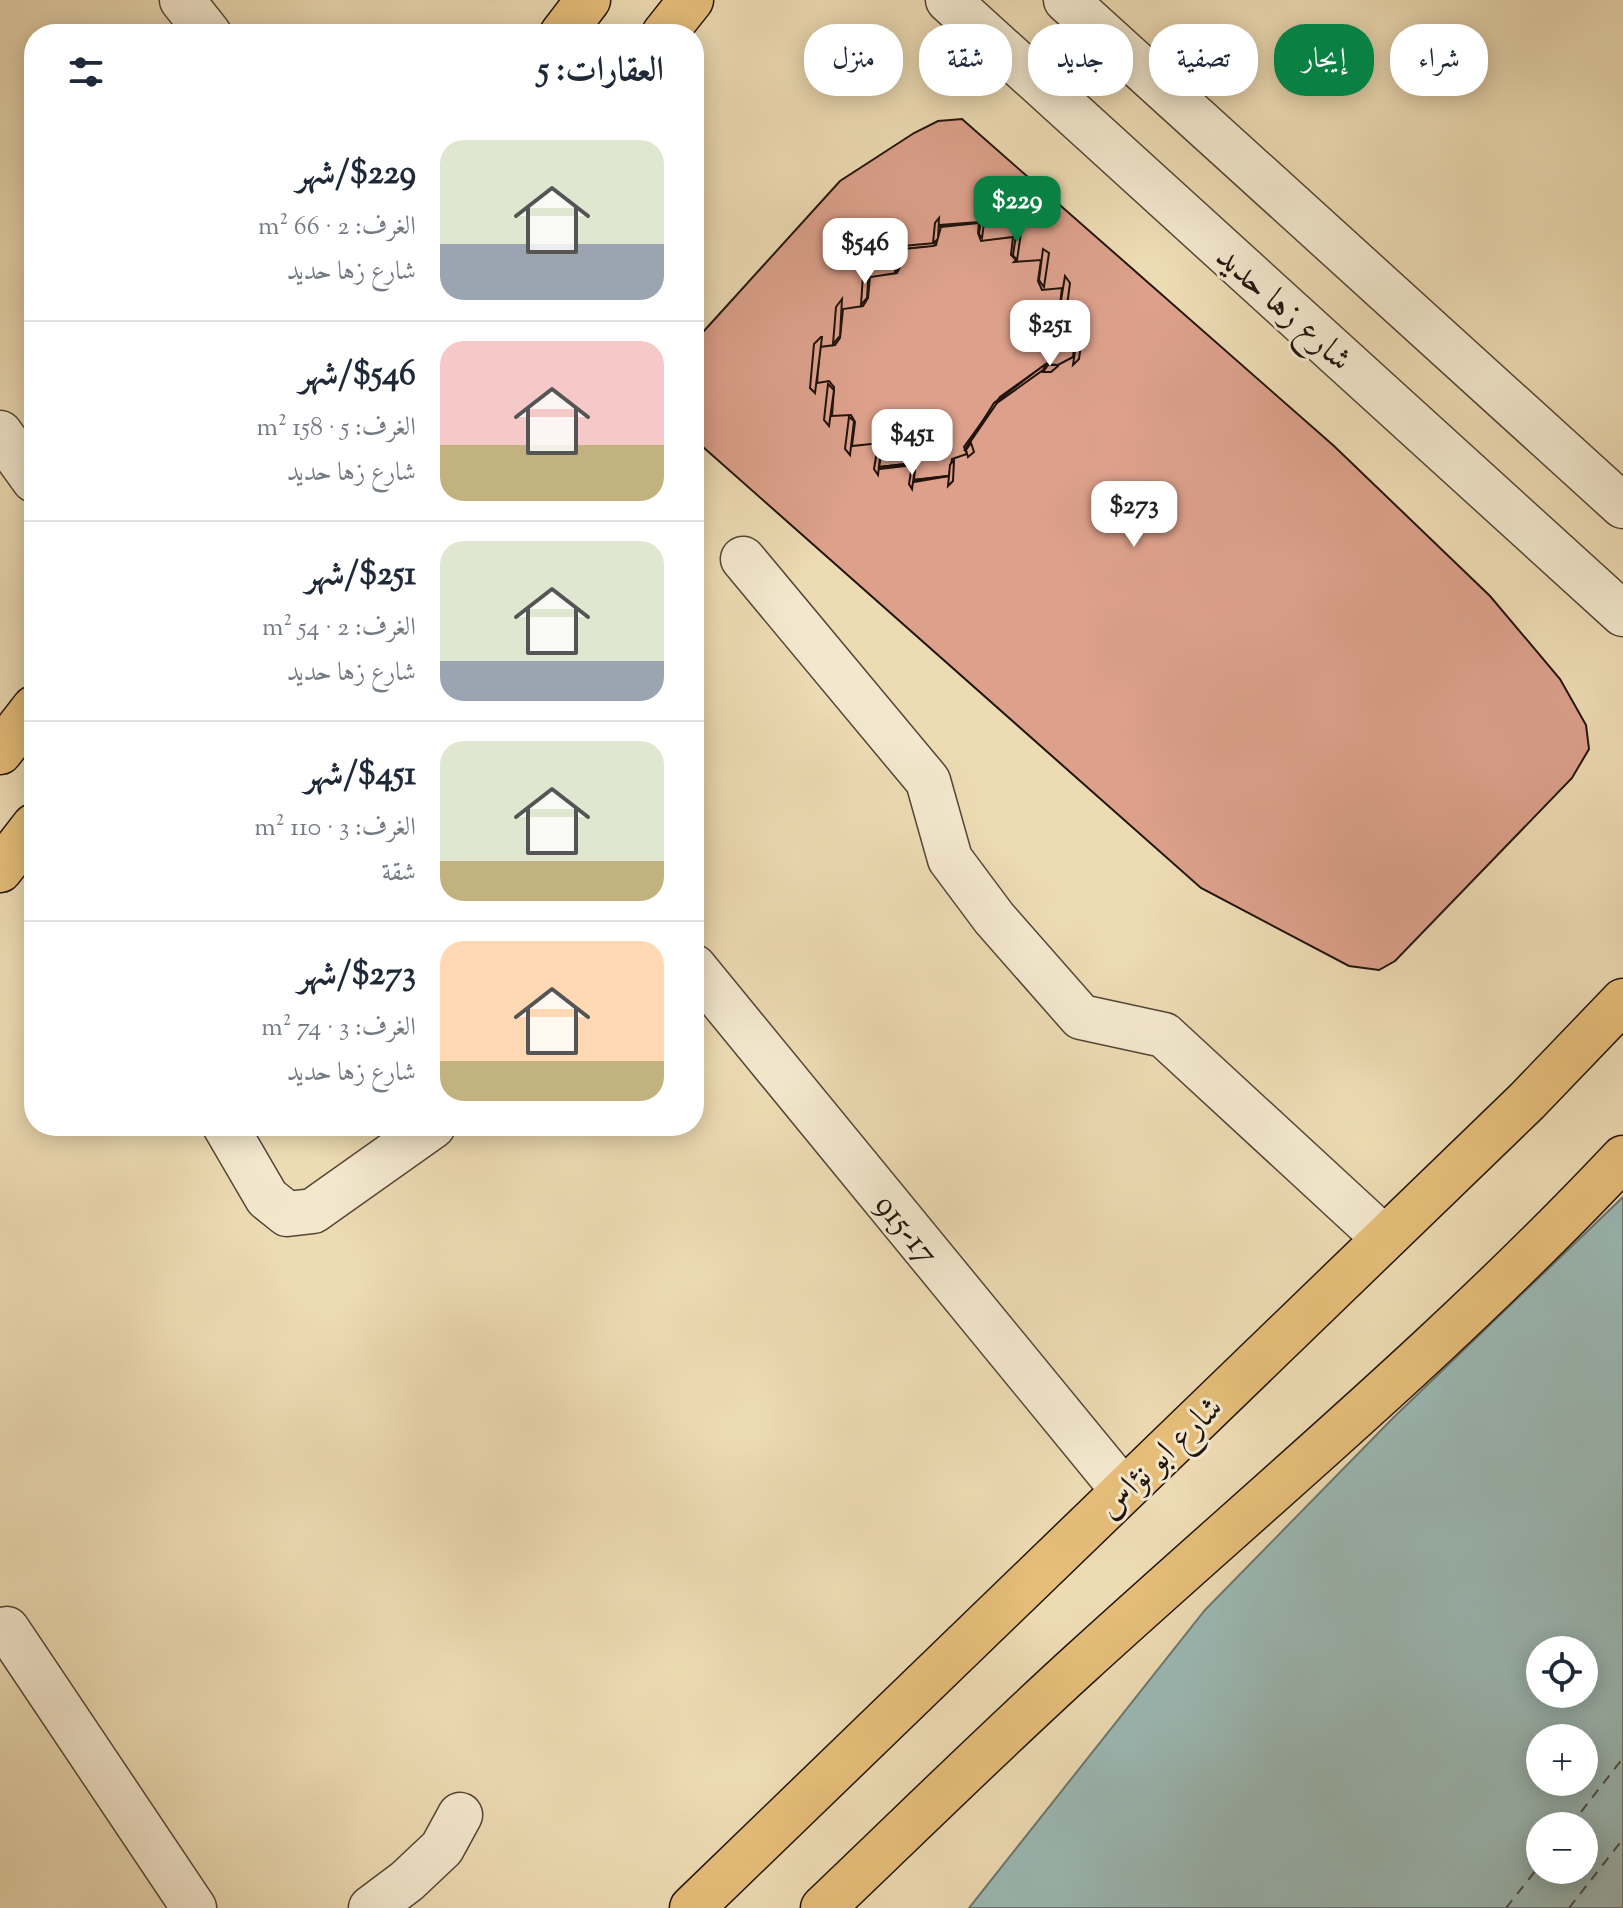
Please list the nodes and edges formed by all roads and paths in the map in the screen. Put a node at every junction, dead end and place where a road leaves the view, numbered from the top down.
1 (182, 0) edge
2 (588, 0) edge
3 (691, 0) edge
4 (948, 0) edge
5 (1066, 0) edge
6 (201, 24) edge
7 (570, 24) edge
8 (672, 24) edge
9 (0, 433) edge
10 (24, 466) edge
11 (1623, 506) edge
12 (743, 559) dead end
13 (1623, 614) edge
14 (24, 721) edge
15 (0, 752) edge
16 (24, 839) edge
17 (0, 870) edge
18 (704, 979) edge
19 (1623, 1001) edge
20 (231, 1136) edge
21 (419, 1136) edge
22 (1623, 1158) edge
23 (1384, 1238) junction
24 (1123, 1490) junction
25 (7, 1629) dead end
26 (460, 1815) dead end
27 (194, 1908) edge
28 (371, 1908) edge
29 (692, 1908) edge
30 (823, 1908) edge

1 - 6 street
2 - 7 main road
3 - 8 main road
4 - 13 street, شارع زها حديد
5 - 11 street
9 - 10 street
12 - 23 street
14 - 15 main road
16 - 17 main road
18 - 24 street, 915-17
19 - 23 main road, شارع ابو نؤاس
20 - 21 street
22 - 30 main road
23 - 24 main road, شارع ابو نؤاس
24 - 29 main road, شارع ابو نؤاس
25 - 27 street
26 - 28 street

